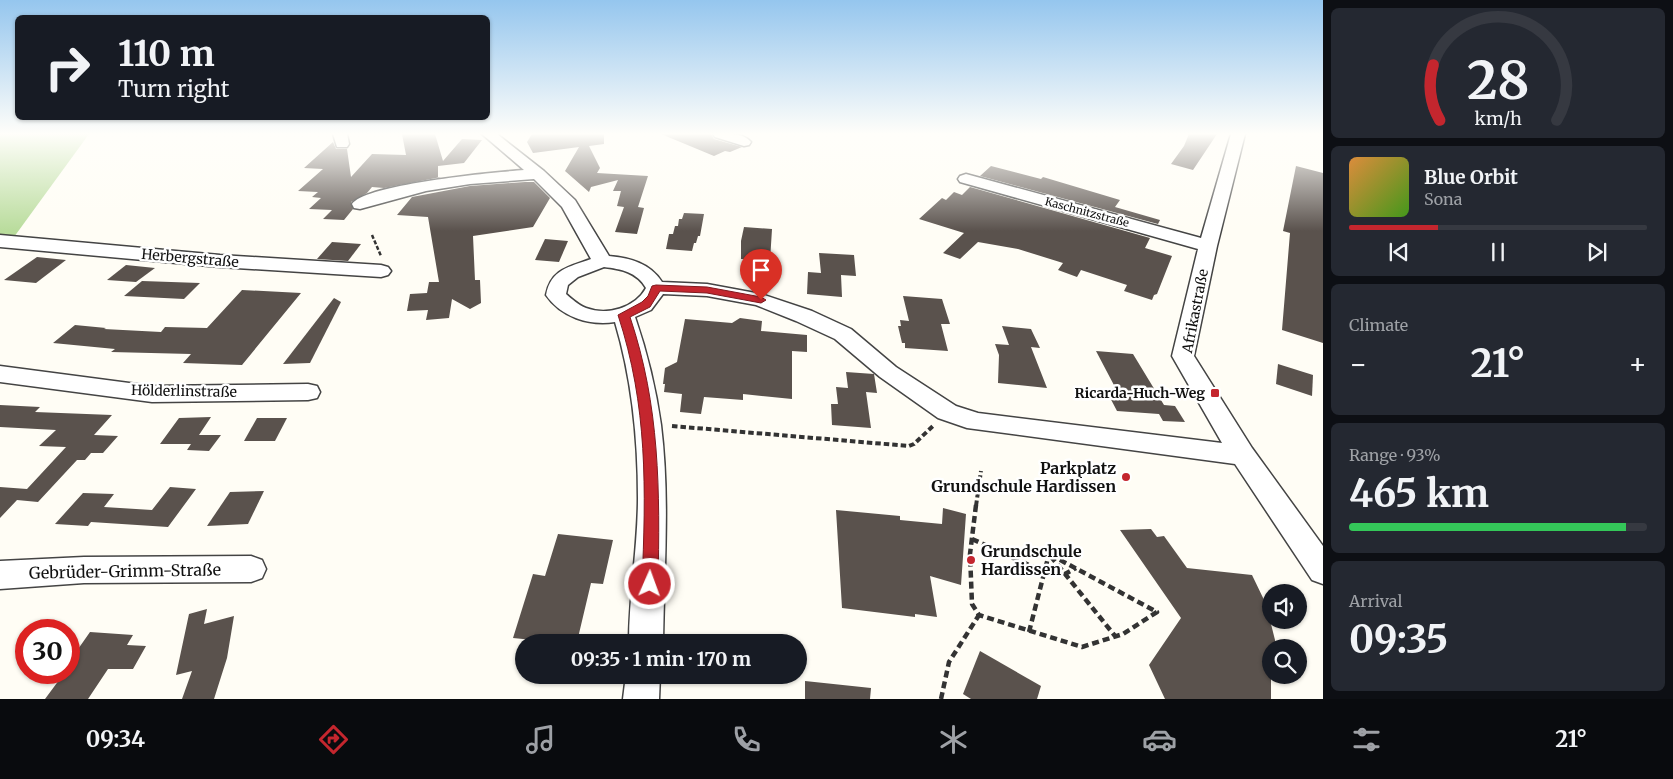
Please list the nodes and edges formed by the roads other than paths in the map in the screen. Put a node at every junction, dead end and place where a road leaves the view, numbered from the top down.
1 (529, 167) edge
2 (1229, 167) edge
3 (538, 174) junction
4 (966, 179) dead end
5 (360, 204) dead end
6 (0, 241) edge
7 (1208, 246) junction
8 (602, 261) junction
9 (381, 271) dead end
10 (656, 288) junction
11 (624, 315) junction
12 (0, 374) edge
13 (308, 392) dead end
14 (1244, 454) junction
15 (251, 569) dead end
16 (1323, 571) edge
17 (0, 575) edge
18 (646, 634) edge
19 (642, 684) edge
20 (641, 699) edge

1 - 3 street
2 - 7 street, Afrikastraße
3 - 5 street
3 - 8 street
4 - 7 street, Kaschnitzstraße
6 - 9 street, Herbergstraße
7 - 14 street, Afrikastraße
8 - 10 street
8 - 11 street
10 - 11 street
10 - 14 street
11 - 18 street
12 - 13 street, Hölderlinstraße
14 - 16 street, Afrikastraße
15 - 17 street, Gebrüder-Grimm-Straße
19 - 20 street

